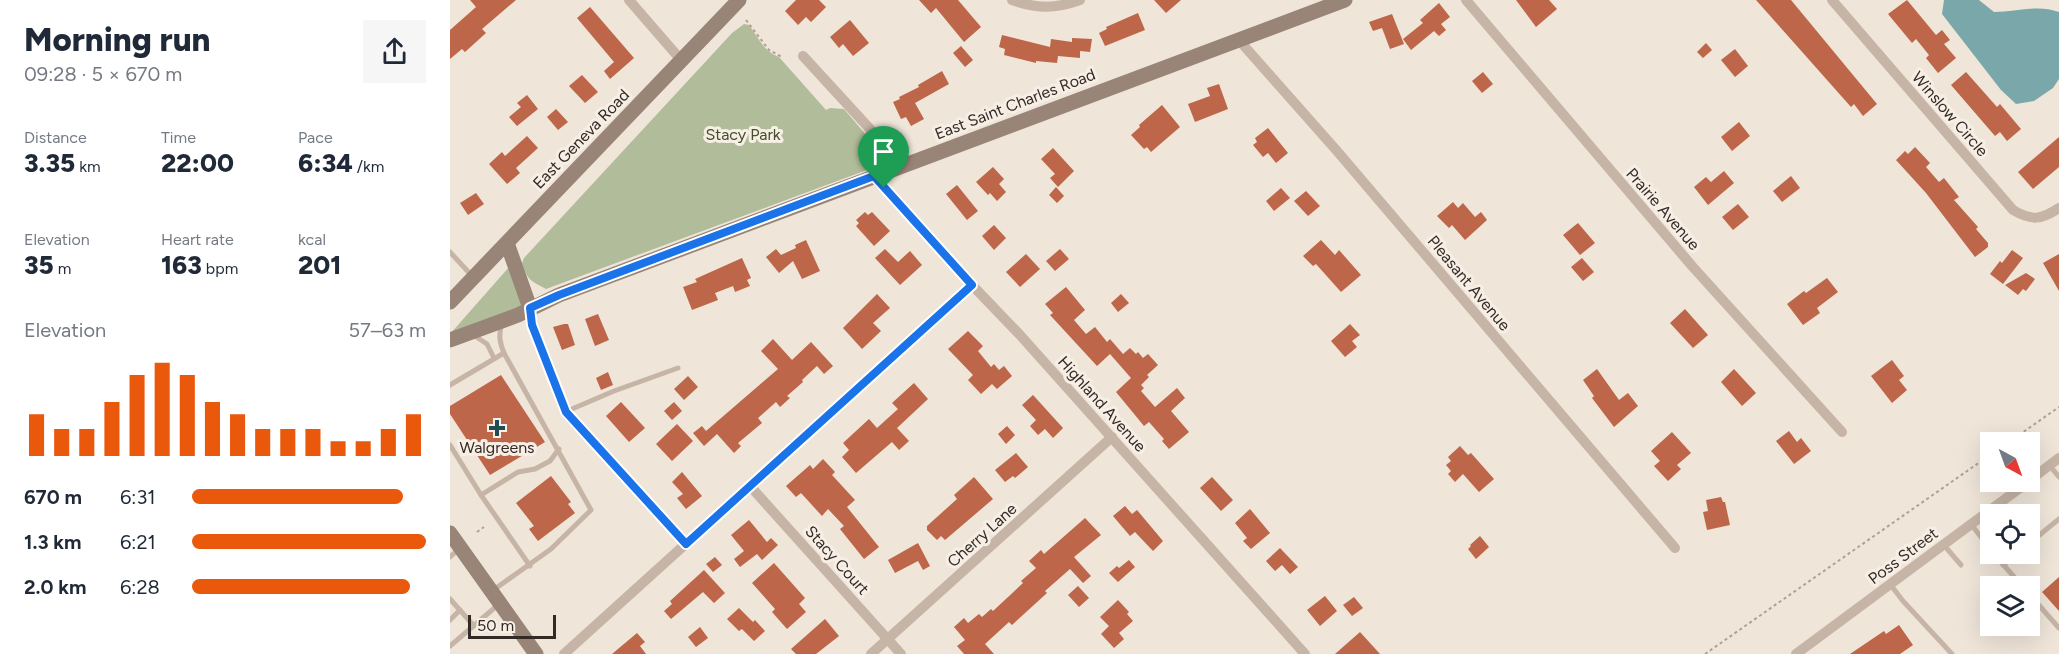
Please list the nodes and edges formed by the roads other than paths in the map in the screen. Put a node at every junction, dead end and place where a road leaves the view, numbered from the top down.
1 (629, 0) edge
2 (739, 0) edge
3 (1012, 0) edge
4 (1080, 0) edge
5 (1345, 0) edge
6 (1466, 0) edge
7 (1832, 0) edge
8 (1238, 39) junction
9 (803, 56) dead end
10 (681, 60) junction
11 (903, 165) junction
12 (874, 176) junction
13 (2059, 207) edge
14 (507, 243) junction
15 (450, 252) edge
16 (474, 279) junction
17 (972, 285) junction
18 (450, 302) edge
19 (530, 308) junction
20 (504, 320) junction
21 (469, 334) junction
22 (450, 340) edge
23 (504, 353) junction
24 (494, 358) junction
25 (678, 368) dead end
26 (450, 385) edge
27 (566, 412) junction
28 (1842, 432) dead end
29 (1112, 438) junction
30 (450, 445) edge
31 (559, 449) junction
32 (2059, 458) edge
33 (2049, 465) junction
34 (2040, 472) edge
35 (2059, 477) edge
36 (750, 486) junction
37 (2014, 492) edge
38 (481, 495) junction
39 (2059, 519) edge
40 (1971, 524) junction
41 (450, 534) edge
42 (2040, 535) edge
43 (1980, 536) edge
44 (686, 544) junction
45 (1943, 544) junction
46 (1675, 548) dead end
47 (455, 553) edge
48 (1961, 565) dead end
49 (2003, 565) edge
50 (530, 566) junction
51 (2013, 576) edge
52 (1890, 584) junction
53 (495, 598) junction
54 (450, 599) edge
55 (2040, 606) edge
56 (460, 610) junction
57 (450, 620) edge
58 (474, 626) junction
59 (2059, 628) edge
60 (888, 639) junction
61 (450, 646) edge
62 (536, 654) edge
63 (564, 654) edge
64 (871, 654) edge
65 (901, 654) edge
66 (1305, 654) edge
67 (1796, 654) edge
68 (1953, 654) edge

1 - 10 street
2 - 10 street, East Geneva Road
3 - 4 street
5 - 8 street, East Saint Charles Road
6 - 28 street, Prairie Avenue
7 - 13 street, Winslow Circle
8 - 11 street, East Saint Charles Road
8 - 46 street, Pleasant Avenue
9 - 11 street
10 - 14 street, East Geneva Road
11 - 12 street, East Saint Charles Road
12 - 17 street, Highland Avenue
12 - 19 street, East Saint Charles Road
14 - 16 street, East Geneva Road
14 - 19 street
15 - 16 lane
16 - 18 street, East Geneva Road
17 - 29 street, Highland Avenue
17 - 36 street
19 - 20 street, East Saint Charles Road
19 - 27 street
20 - 21 street, East Saint Charles Road
20 - 23 lane
21 - 22 street, East Saint Charles Road
21 - 24 lane
23 - 24 lane
23 - 31 lane
24 - 26 lane
25 - 27 lane
27 - 44 street
29 - 60 street, Cherry Lane
29 - 66 street, Highland Avenue
30 - 38 lane
31 - 38 lane
31 - 50 lane
32 - 33 street, Poss Street
33 - 34 street, Poss Street
33 - 35 lane
36 - 44 street
36 - 60 street, Stacy Court
37 - 40 street, Poss Street
38 - 50 lane
39 - 42 lane
40 - 43 lane
40 - 45 street, Poss Street
41 - 47 street
44 - 63 street
45 - 48 lane
45 - 52 street, Poss Street
47 - 53 street
49 - 51 lane
50 - 53 lane
52 - 67 street, Poss Street
52 - 68 lane
53 - 58 lane
53 - 62 street
54 - 56 lane
55 - 59 lane
56 - 57 lane
56 - 58 lane
58 - 61 lane
60 - 64 street, Cherry Lane
60 - 65 street, Stacy Court

